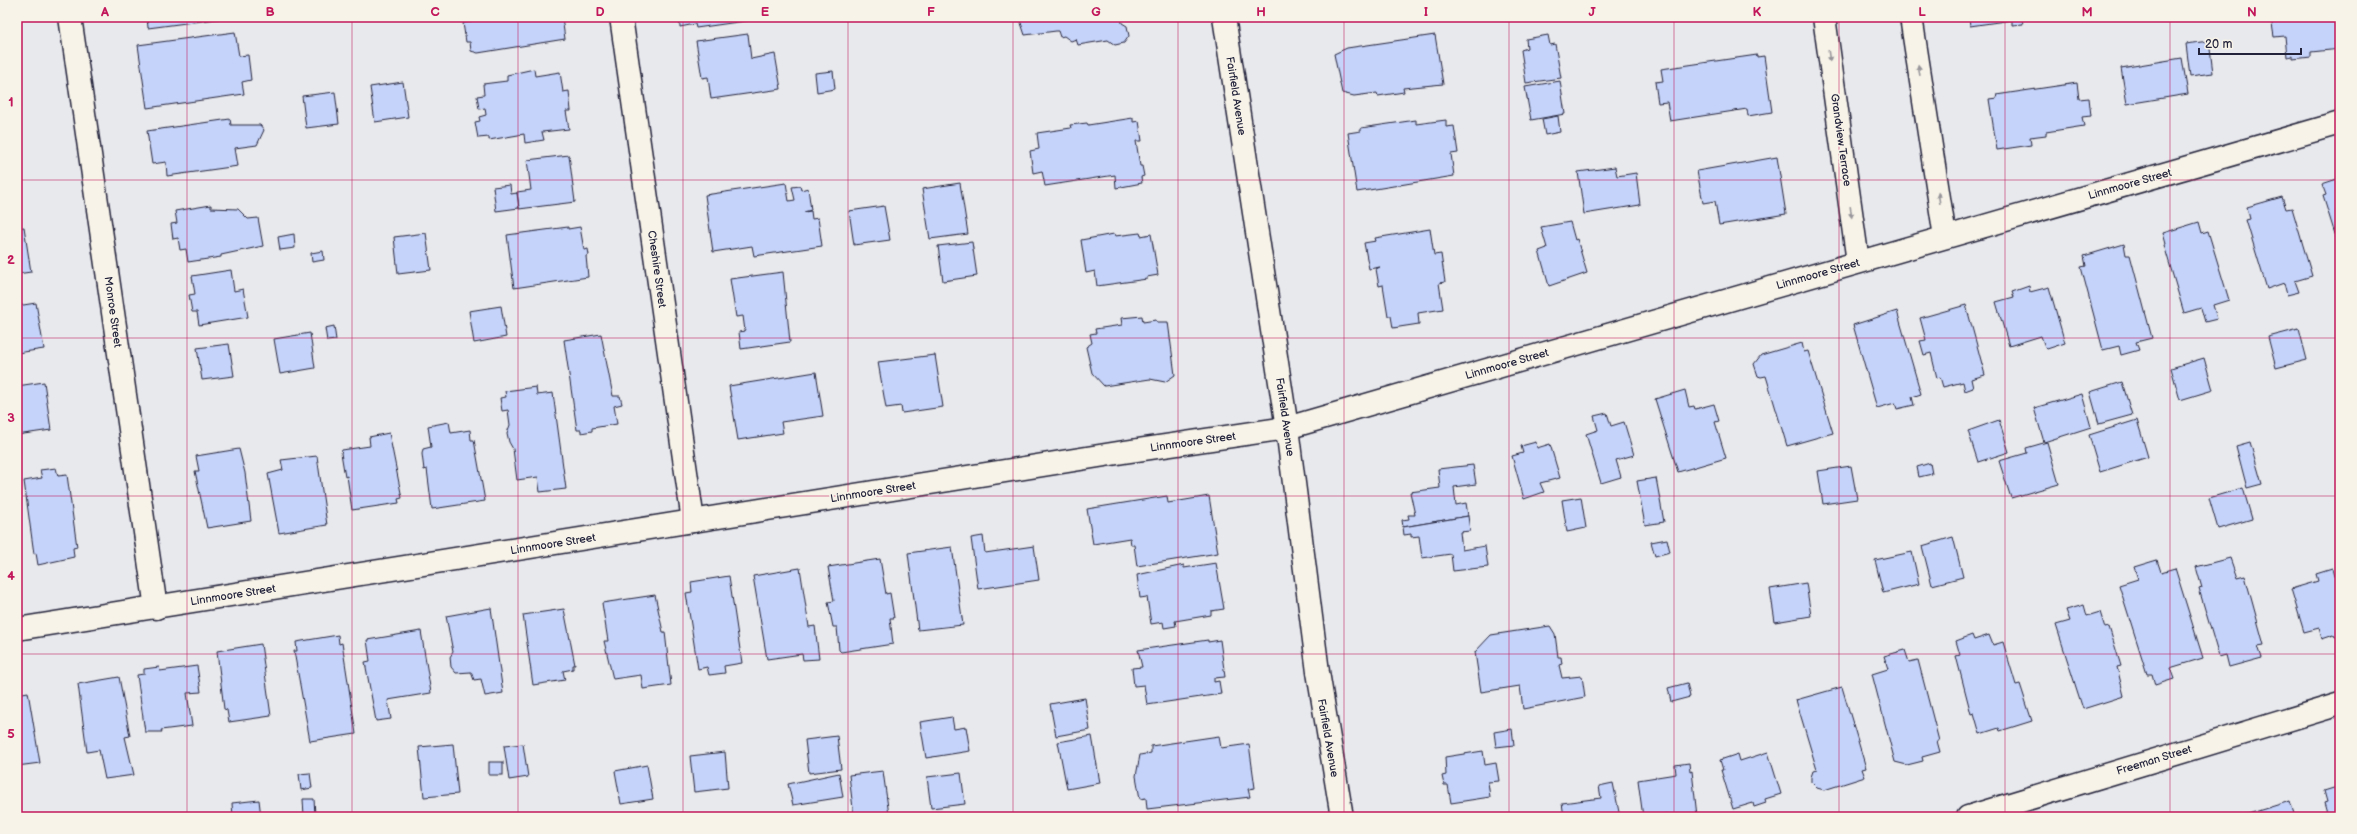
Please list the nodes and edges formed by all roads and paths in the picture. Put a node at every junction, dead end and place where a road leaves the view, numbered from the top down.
1 (70, 17) edge
2 (621, 17) edge
3 (1224, 17) edge
4 (1824, 17) edge
5 (1911, 17) edge
6 (2340, 123) edge
7 (1945, 237) junction
8 (1858, 262) junction
9 (1287, 428) junction
10 (693, 521) junction
11 (156, 608) junction
12 (17, 629) edge
13 (2340, 704) edge
14 (1342, 817) edge
15 (1968, 817) edge

1 - 11 street, Monroe Street
2 - 10 street, Cheshire Street
3 - 9 street, Fairfield Avenue
4 -> 8 street, Grandview Terrace
7 -> 5 street
6 - 7 street, Linnmoore Street
7 - 8 street, Linnmoore Street
8 - 9 street, Linnmoore Street
9 - 10 street, Linnmoore Street
9 - 14 street, Fairfield Avenue
10 - 11 street, Linnmoore Street
11 - 12 street, Linnmoore Street
13 - 15 street, Freeman Street

